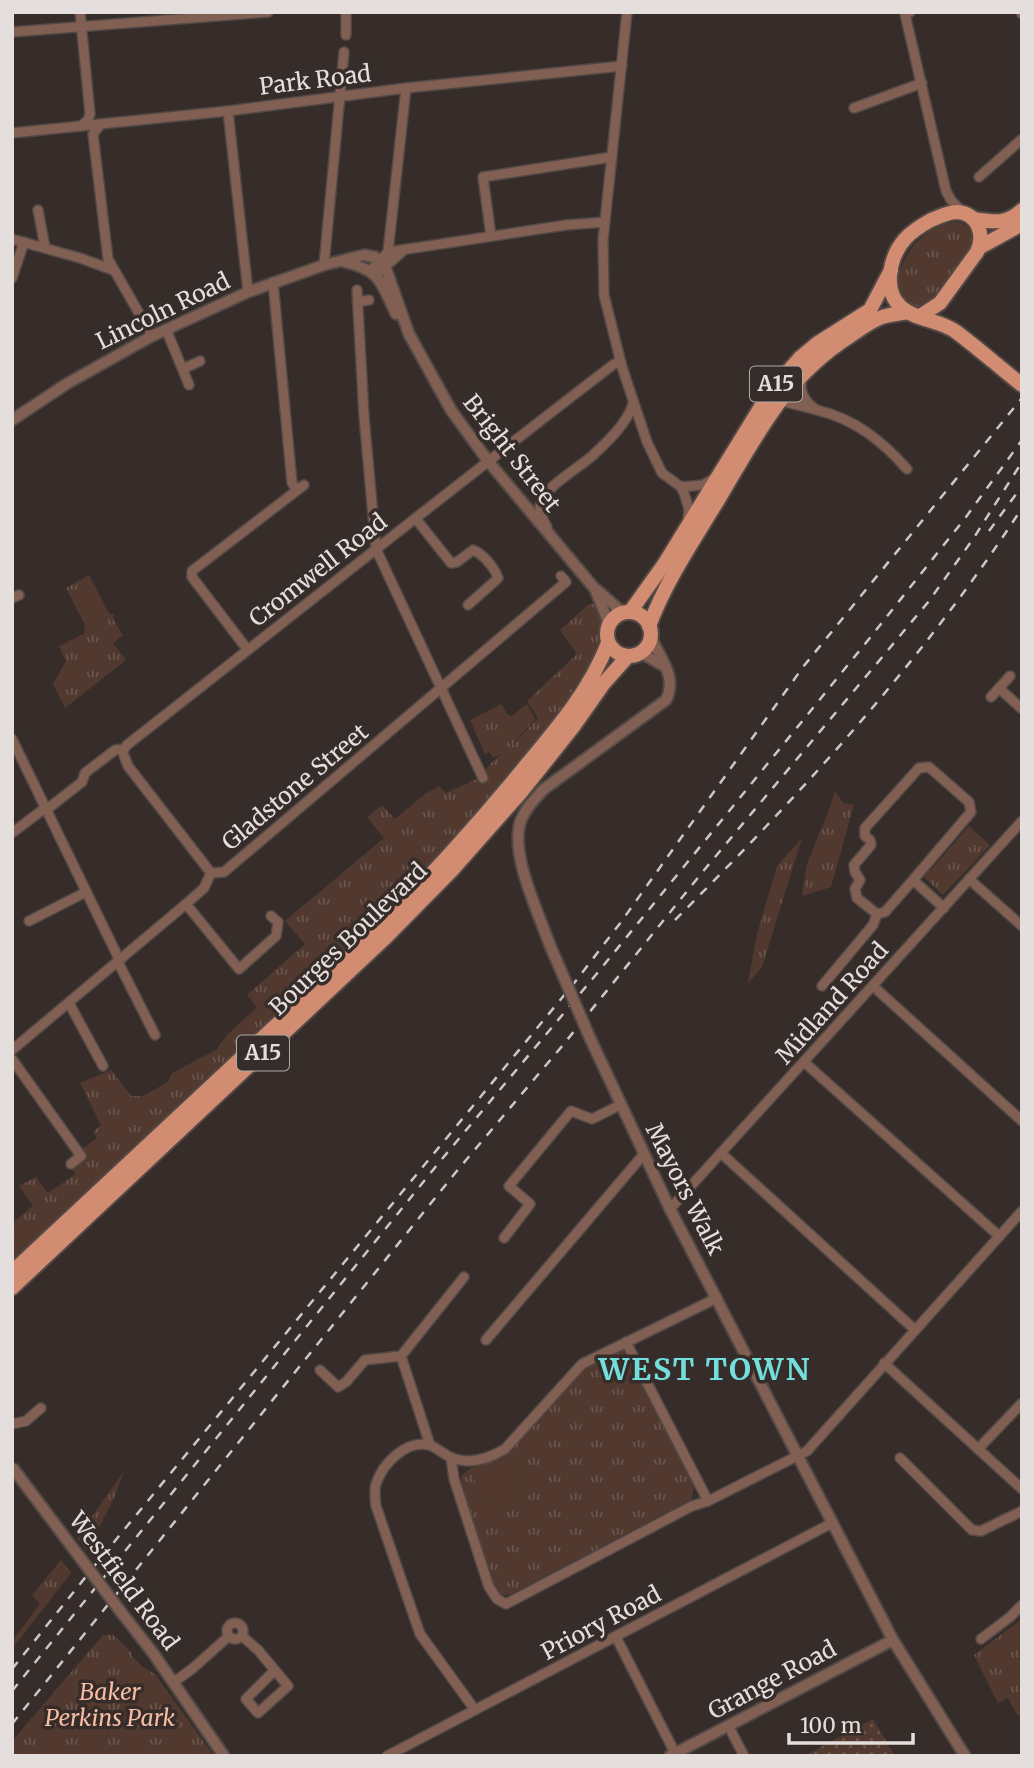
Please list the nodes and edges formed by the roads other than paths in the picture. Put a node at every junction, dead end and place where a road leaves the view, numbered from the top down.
1 (80, 12) edge
2 (268, 12) edge
3 (346, 12) edge
4 (627, 12) edge
5 (908, 13) edge
6 (81, 27) junction
7 (12, 32) edge
8 (345, 35) dead end
9 (344, 51) dead end
10 (622, 66) junction
11 (922, 83) junction
12 (406, 88) junction
13 (339, 97) junction
14 (854, 108) dead end
15 (228, 111) junction
16 (101, 124) junction
17 (80, 127) junction
18 (12, 133) edge
19 (93, 134) junction
20 (1022, 139) edge
21 (612, 157) junction
22 (979, 177) dead end
23 (1022, 210) edge
24 (38, 211) dead end
25 (968, 216) junction
26 (605, 222) junction
27 (1022, 224) edge
28 (491, 236) junction
29 (12, 239) edge
30 (24, 242) junction
31 (46, 247) junction
32 (980, 247) junction
33 (405, 251) junction
34 (384, 259) junction
35 (342, 261) junction
36 (324, 265) junction
37 (113, 270) junction
38 (891, 270) junction
39 (373, 273) junction
40 (12, 278) edge
41 (273, 282) junction
42 (357, 290) dead end
43 (951, 290) junction
44 (248, 292) junction
45 (369, 300) dead end
46 (358, 302) junction
47 (914, 314) junction
48 (166, 329) junction
49 (953, 330) junction
50 (409, 334) junction
51 (152, 336) junction
52 (200, 361) dead end
53 (621, 362) junction
54 (183, 369) junction
55 (803, 374) junction
56 (780, 378) junction
57 (189, 384) dead end
58 (1022, 385) edge
59 (780, 400) junction
60 (633, 404) junction
61 (817, 410) junction
62 (12, 420) edge
63 (642, 426) junction
64 (617, 430) junction
65 (488, 461) junction
66 (907, 469) dead end
67 (716, 477) junction
68 (681, 487) junction
69 (416, 519) junction
70 (688, 525) junction
71 (554, 538) junction
72 (376, 550) junction
73 (561, 576) dead end
74 (595, 589) junction
75 (468, 605) dead end
76 (626, 612) junction
77 (609, 624) junction
78 (650, 632) junction
79 (608, 643) junction
80 (247, 649) junction
81 (634, 655) junction
82 (666, 668) junction
83 (1010, 676) dead end
84 (441, 686) junction
85 (999, 688) junction
86 (991, 697) dead end
87 (1022, 709) edge
88 (12, 739) edge
89 (124, 749) junction
90 (483, 778) dead end
91 (45, 809) junction
92 (1022, 821) edge
93 (12, 833) edge
94 (211, 873) junction
95 (913, 880) junction
96 (969, 880) junction
97 (86, 892) junction
98 (186, 904) junction
99 (944, 908) junction
100 (877, 914) junction
101 (271, 916) dead end
102 (29, 921) dead end
103 (1022, 926) edge
104 (119, 961) junction
105 (822, 967) dead end
106 (831, 975) junction
107 (822, 986) dead end
108 (873, 986) junction
109 (69, 1003) junction
110 (155, 1035) dead end
111 (12, 1050) edge
112 (12, 1059) edge
113 (804, 1062) junction
114 (103, 1066) dead end
115 (620, 1105) junction
116 (1022, 1121) edge
117 (722, 1154) junction
118 (643, 1155) junction
119 (81, 1156) junction
120 (71, 1164) dead end
121 (88, 1166) dead end
122 (670, 1209) junction
123 (1022, 1211) edge
124 (999, 1236) junction
125 (504, 1238) dead end
126 (12, 1272) edge
127 (464, 1277) dead end
128 (12, 1288) edge
129 (717, 1298) junction
130 (914, 1329) junction
131 (486, 1340) dead end
132 (626, 1342) junction
133 (401, 1356) junction
134 (884, 1363) junction
135 (320, 1370) dead end
136 (1022, 1403) edge
137 (41, 1408) dead end
138 (12, 1424) edge
139 (430, 1445) junction
140 (978, 1449) junction
141 (796, 1456) junction
142 (451, 1458) junction
143 (900, 1458) dead end
144 (12, 1467) edge
145 (1022, 1489) edge
146 (708, 1502) junction
147 (1022, 1511) edge
148 (832, 1523) junction
149 (1022, 1605) edge
150 (229, 1636) junction
151 (242, 1636) junction
152 (616, 1637) junction
153 (981, 1639) dead end
154 (892, 1640) junction
155 (274, 1671) junction
156 (174, 1682) junction
157 (475, 1710) junction
158 (729, 1727) junction
159 (673, 1754) edge
160 (225, 1756) edge
161 (387, 1756) edge
162 (744, 1756) edge
163 (965, 1756) edge

1 - 6 street
2 - 6 street
3 - 8 street
4 - 10 street
5 - 11 street
6 - 7 street
6 - 17 street
9 - 13 street
10 - 12 street, Park Road
10 - 21 street
11 - 14 street
11 - 25 street
12 - 13 street, Park Road
12 - 34 street
13 - 15 street, Park Road
13 - 36 street
15 - 16 street, Park Road
15 - 44 street
16 - 17 street, Park Road
16 - 19 street
17 - 18 street, Park Road
17 - 19 street
19 - 37 street
20 - 22 street
21 - 26 street
21 - 28 street
23 - 25 main road
24 - 31 street
25 - 32 main road
25 - 38 main road
26 - 28 street, Lincoln Road
26 - 53 street
27 - 32 main road
28 - 33 street, Lincoln Road
29 - 30 street
30 - 31 street
30 - 40 street
31 - 37 street
32 - 43 main road
33 - 34 street, Lincoln Road
33 - 34 street, Lincoln Road
34 - 35 street, Lincoln Road
34 - 39 street, Lincoln Road
34 - 50 street, Bright Street
35 - 36 street, Lincoln Road
35 - 39 street, Lincoln Road
36 - 41 street, Lincoln Road
37 - 51 street
38 - 47 main road
38 - 56 main road, A15
39 - 50 street, Bright Street
41 - 44 street, Lincoln Road
41 - 80 street
42 - 46 street
43 - 47 main road
43 - 49 main road
44 - 48 street, Lincoln Road
45 - 46 street
46 - 72 street
47 - 49 main road
47 - 55 main road, A15
48 - 51 street, Lincoln Road
48 - 54 street
49 - 58 main road
50 - 65 street, Bright Street
51 - 62 street, Lincoln Road
52 - 54 street
53 - 60 street
53 - 65 street, Cromwell Road
54 - 57 street
55 - 59 main road, A15
55 - 61 street
56 - 59 street
56 - 67 main road, A15
59 - 61 street
59 - 78 main road, A15
60 - 63 street
60 - 64 street
61 - 66 street
63 - 64 street
63 - 68 street
64 - 71 street
65 - 69 street, Cromwell Road
65 - 71 street, Bright Street
67 - 68 street
67 - 70 main road, A15
68 - 70 street
69 - 72 street, Cromwell Road
69 - 75 street
70 - 76 main road, A15
71 - 74 street, Bright Street
72 - 80 street, Cromwell Road
72 - 84 street
73 - 84 street, Gladstone Street
74 - 76 street, Bright Street
74 - 77 street, Bright Street
76 - 77 main road, A15
76 - 78 main road
77 - 79 main road, A15
78 - 81 main road, A15
78 - 82 street, Mayors Walk
79 - 81 main road
79 - 126 main road, Bourges Boulevard / A15
80 - 89 street, Cromwell Road
81 - 82 street
81 - 128 main road, Bourges Boulevard / A15
82 - 115 street, Mayors Walk, bridge
83 - 85 street
84 - 90 street
84 - 94 street, Gladstone Street
85 - 86 street
85 - 87 street
88 - 91 street
89 - 91 street, Cromwell Road
89 - 94 street
91 - 93 street, Cromwell Road
91 - 97 street
92 - 96 street, Midland Road
94 - 98 street, Gladstone Street
95 - 99 street
95 - 100 street
95 - 100 street
96 - 99 street, Midland Road
96 - 103 street
97 - 102 street
97 - 104 street
98 - 101 street
98 - 104 street, Gladstone Street
99 - 108 street, Midland Road
100 - 106 street
104 - 109 street, Gladstone Street
104 - 110 street
105 - 106 street
106 - 107 street
108 - 113 street, Midland Road
108 - 116 street
109 - 111 street, Gladstone Street
109 - 114 street
112 - 119 street
113 - 117 street, Midland Road
113 - 124 street
115 - 118 street, Mayors Walk
115 - 125 street
117 - 122 street, Midland Road
117 - 130 street
118 - 122 street, Mayors Walk
118 - 131 street
119 - 120 street
119 - 121 street
122 - 129 street, Mayors Walk
123 - 124 street
124 - 130 street
127 - 133 street
129 - 132 street
129 - 141 street, Mayors Walk
130 - 134 street
132 - 142 street
132 - 146 street
133 - 135 street
133 - 139 street
134 - 140 street
134 - 141 street
136 - 140 street
137 - 138 street
139 - 142 street
139 - 157 street
140 - 145 street
141 - 146 street
141 - 148 street, Mayors Walk
142 - 146 street
143 - 147 street
144 - 156 street, Westfield Road, bridge
148 - 152 street, Priory Road
148 - 154 street, Mayors Walk
149 - 153 street
150 - 151 street
150 - 151 street
150 - 156 street
151 - 155 street
152 - 157 street, Priory Road
152 - 159 street
154 - 158 street, Grange Road
154 - 163 street, Mayors Walk
155 - 155 street
156 - 160 street, Westfield Road
157 - 161 street, Priory Road
158 - 159 street, Grange Road
158 - 162 street

